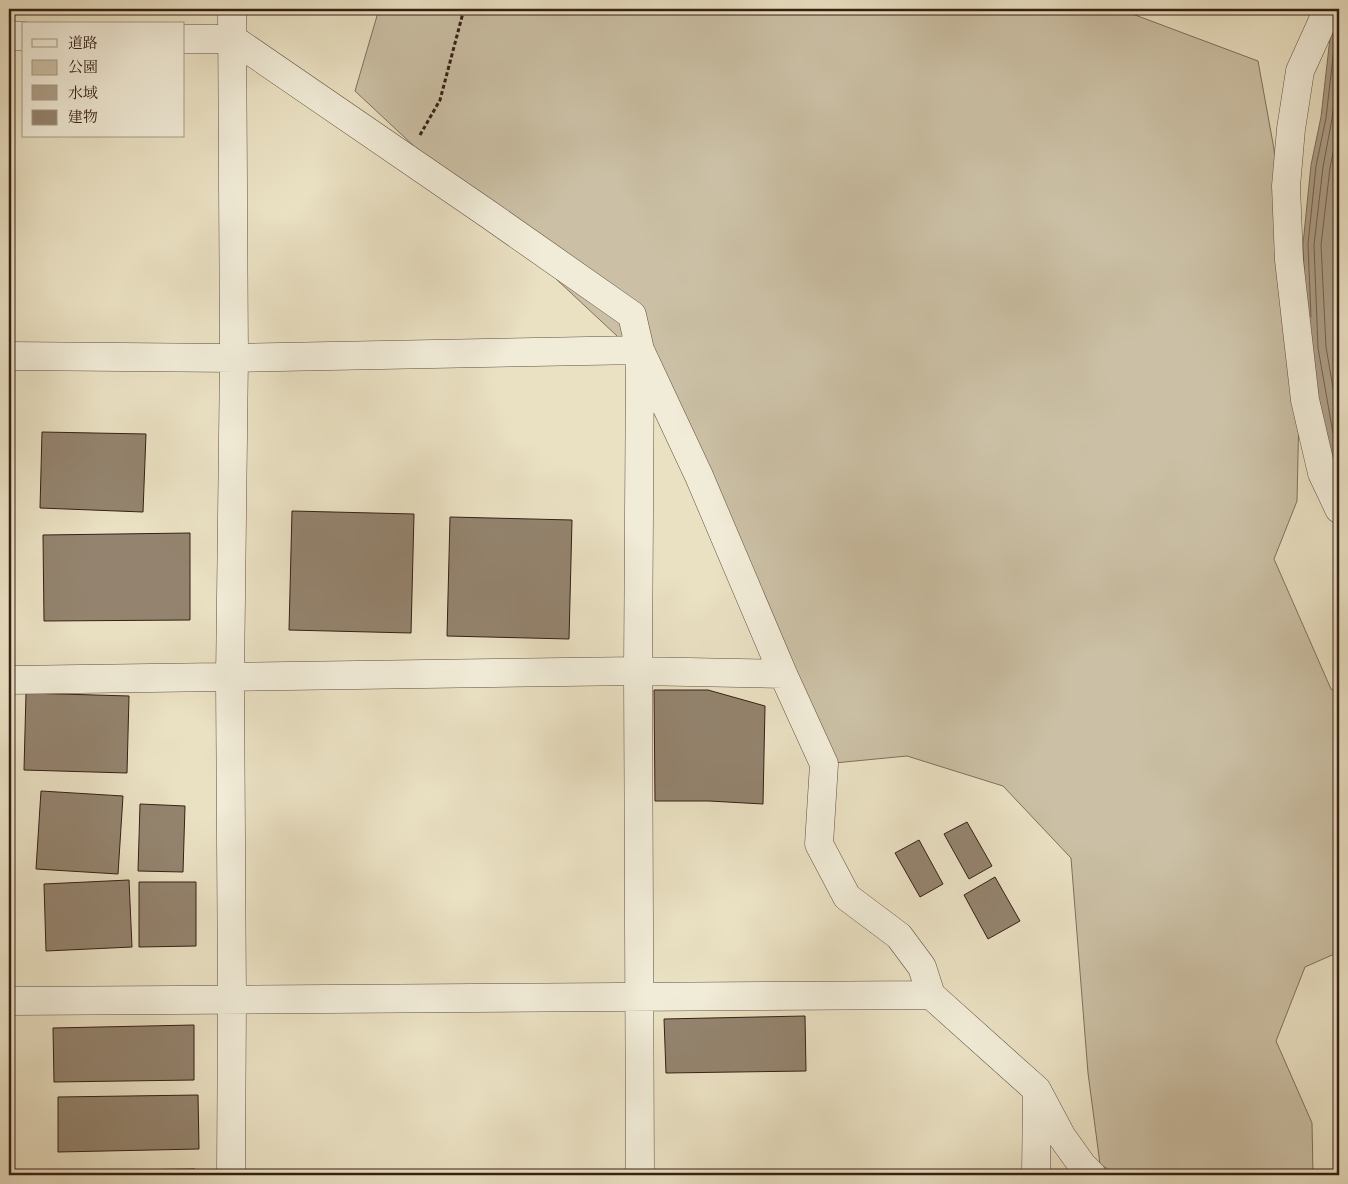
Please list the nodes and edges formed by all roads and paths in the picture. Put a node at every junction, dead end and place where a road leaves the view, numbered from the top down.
1 (232, 9) edge
2 (464, 9) edge
3 (1328, 9) edge
4 (9, 36) edge
5 (22, 36) edge
6 (185, 39) edge
7 (233, 39) junction
8 (406, 159) junction
9 (640, 350) junction
10 (9, 356) edge
11 (234, 358) junction
12 (1339, 509) edge
13 (638, 671) junction
14 (783, 674) junction
15 (230, 678) junction
16 (9, 680) edge
17 (930, 995) junction
18 (640, 996) junction
19 (232, 1000) junction
20 (9, 1001) edge
21 (1037, 1090) junction
22 (231, 1175) edge
23 (640, 1175) edge
24 (1036, 1175) edge
25 (1092, 1175) edge

1 - 7 street
2 - 8 path
3 - 12 street
4 - 5 street
6 - 7 street
7 - 8 street
7 - 11 street
8 - 9 street
9 - 11 street
9 - 13 street
9 - 14 street
10 - 11 street
11 - 15 street
13 - 14 street
13 - 15 street
13 - 18 street
14 - 17 street
15 - 16 street
15 - 19 street
17 - 18 street
17 - 21 street
18 - 19 street
18 - 23 street
19 - 20 street
19 - 22 street
21 - 24 street
21 - 25 street

